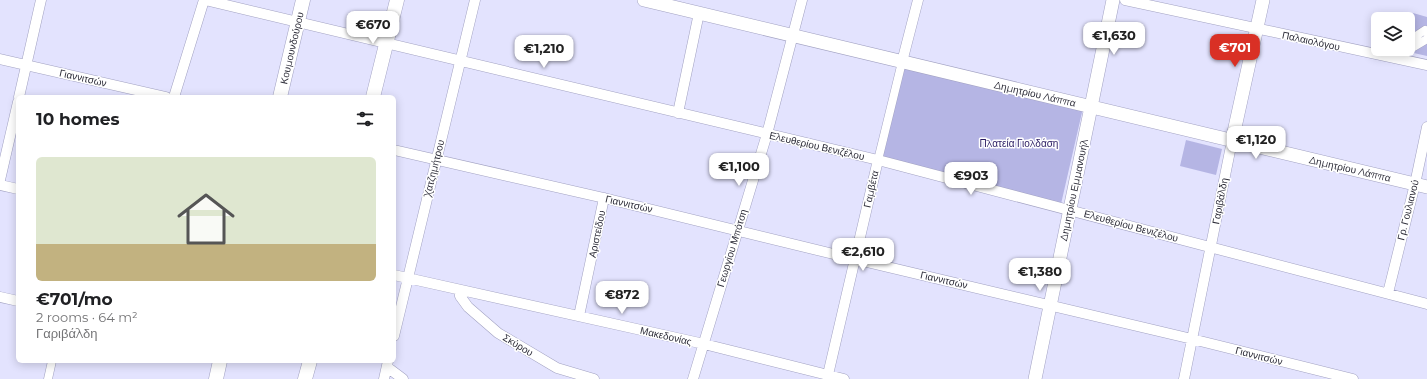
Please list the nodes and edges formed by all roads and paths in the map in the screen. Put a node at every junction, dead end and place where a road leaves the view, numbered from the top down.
1 (41, 0) edge
2 (204, 0) edge
3 (303, 0) edge
4 (397, 0) edge
5 (475, 0) edge
6 (644, 0) edge
7 (802, 0) edge
8 (918, 0) edge
9 (1112, 0) edge
10 (1126, 0) edge
11 (1263, 0) edge
12 (699, 13) junction
13 (298, 22) junction
14 (1257, 29) junction
15 (1427, 33) edge
16 (793, 36) junction
17 (1424, 41) edge
18 (387, 43) junction
19 (1395, 58) junction
20 (0, 59) edge
21 (461, 61) junction
22 (902, 62) junction
23 (26, 65) junction
24 (1427, 65) edge
25 (19, 95) edge
26 (157, 95) edge
27 (175, 95) edge
28 (280, 95) edge
29 (374, 95) edge
30 (1091, 107) junction
31 (16, 111) edge
32 (678, 113) junction
33 (1427, 127) edge
34 (767, 134) junction
35 (1232, 141) junction
36 (396, 150) edge
37 (436, 160) junction
38 (878, 160) junction
39 (0, 180) edge
40 (0, 185) edge
41 (1421, 186) edge
42 (16, 189) edge
43 (604, 198) junction
44 (1070, 210) junction
45 (738, 230) junction
46 (1211, 247) junction
47 (854, 259) junction
48 (396, 275) edge
49 (407, 278) junction
50 (459, 290) junction
51 (1388, 293) junction
52 (0, 297) edge
53 (16, 301) edge
54 (1427, 304) edge
55 (1050, 306) junction
56 (579, 316) junction
57 (396, 327) edge
58 (1192, 339) junction
59 (704, 344) junction
60 (52, 363) edge
61 (220, 363) edge
62 (310, 363) edge
63 (387, 364) edge
64 (557, 368) junction
65 (827, 377) edge
66 (48, 379) edge
67 (216, 379) edge
68 (306, 379) edge
69 (384, 379) edge
70 (403, 379) edge
71 (555, 379) edge
72 (594, 379) edge
73 (693, 379) edge
74 (844, 379) edge
75 (1035, 379) edge
76 (1184, 379) edge
77 (1353, 379) edge

1 - 23 street
2 - 13 street, Ελευθερίου Βενιζέλου
2 - 27 street
3 - 13 main road, Κουμουνδούρου
4 - 18 main road
5 - 21 street, Χατζημήτρου
6 - 12 street, Δημητρίου Λάππα
7 - 16 street, Γεωργίου Μπότση
8 - 22 street, Γαμβέτα
9 - 30 street, Δημητρίου Εμμανουήλ
10 - 14 street, Παλαιολόγου
11 - 14 street, Γαριβάλδη
12 - 16 street, Δημητρίου Λάππα
12 - 32 street
13 - 18 street, Ελευθερίου Βενιζέλου
13 - 28 main road, Κουμουνδούρου
14 - 19 street, Παλαιολόγου
14 - 35 street, Γαριβάλδη
15 - 17 street
16 - 22 street, Δημητρίου Λάππα
16 - 34 street, Γεωργίου Μπότση
17 - 19 street
18 - 21 street, Ελευθερίου Βενιζέλου
18 - 29 main road
19 - 24 street, Παλαιολόγου
20 - 23 street, Γιαννιτσών
21 - 32 street, Ελευθερίου Βενιζέλου
21 - 37 street, Χατζημήτρου
22 - 30 street, Δημητρίου Λάππα
22 - 38 street, Γαμβέτα
23 - 25 street
23 - 26 street, Γιαννιτσών
30 - 35 street, Δημητρίου Λάππα
30 - 44 street, Δημητρίου Εμμανουήλ
31 - 39 street
32 - 34 street, Ελευθερίου Βενιζέλου
33 - 41 street, Γρ. Γουλιανού
34 - 38 street, Ελευθερίου Βενιζέλου
34 - 45 street, Γεωργίου Μπότση
35 - 41 street, Δημητρίου Λάππα
35 - 46 street, Γαριβάλδη
36 - 37 street, Γιαννιτσών
37 - 43 street, Γιαννιτσών
37 - 49 street, Χατζημήτρου
38 - 44 street, Ελευθερίου Βενιζέλου
38 - 47 street, Γαμβέτα
40 - 42 street
41 - 51 street, Γρ. Γουλιανού
43 - 45 street, Γιαννιτσών
43 - 56 street, Αριστείδου
44 - 46 street, Ελευθερίου Βενιζέλου
44 - 55 street, Δημητρίου Εμμανουήλ
45 - 47 street, Γιαννιτσών
45 - 59 street, Γεωργίου Μπότση
46 - 51 street, Ελευθερίου Βενιζέλου
46 - 58 street, Γαριβάλδη
47 - 55 street, Γιαννιτσών
47 - 65 street, Γαμβέτα
48 - 49 street, Μακεδονίας
49 - 50 street, Μακεδονίας
49 - 57 street, Χατζημήτρου
50 - 56 street, Μακεδονίας
50 - 64 street, Σκύρου
51 - 54 street, Ελευθερίου Βενιζέλου
52 - 53 street
55 - 58 street, Γιαννιτσών
55 - 75 street, Δημητρίου Εμμανουήλ
56 - 59 street, Μακεδονίας
58 - 76 street, Γαριβάλδη
58 - 77 street, Γιαννιτσών
59 - 65 street, Μακεδονίας
59 - 73 street, Γεωργίου Μπότση
60 - 66 street
61 - 67 main road
62 - 68 main road
63 - 69 street
63 - 70 street
64 - 71 street
64 - 72 street, Σκύρου
65 - 74 street, Μακεδονίας

